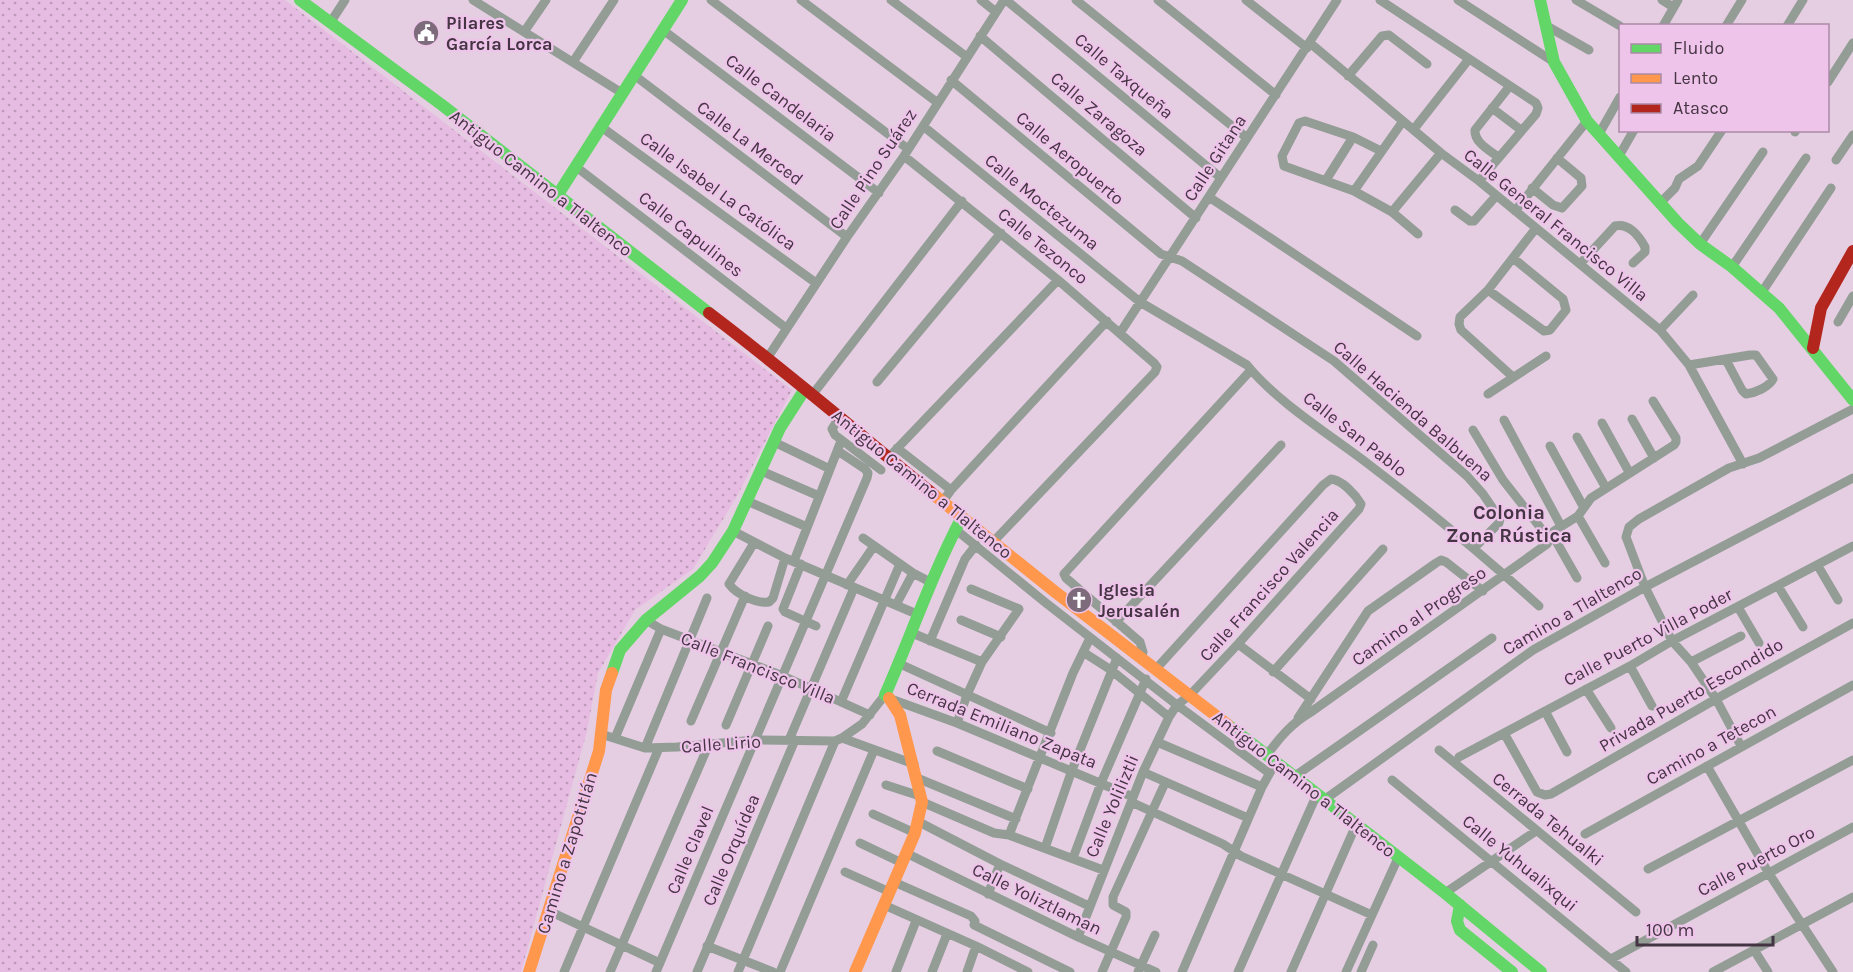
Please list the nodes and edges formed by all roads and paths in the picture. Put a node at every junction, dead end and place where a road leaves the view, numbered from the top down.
1 (300, 0) edge
2 (345, 0) edge
3 (474, 0) edge
4 (546, 0) edge
5 (614, 0) edge
6 (682, 0) edge
7 (711, 0) edge
8 (801, 0) edge
9 (891, 0) edge
10 (981, 0) edge
11 (1005, 0) edge
12 (1076, 0) edge
13 (1158, 0) edge
14 (1246, 0) edge
15 (1380, 0) edge
16 (1458, 0) edge
17 (1540, 0) edge
18 (1576, 0) edge
19 (1662, 0) edge
20 (1742, 0) edge
21 (1803, 0) edge
22 (1335, 1) edge
23 (1676, 4) edge
24 (996, 12) junction
25 (330, 23) junction
26 (1664, 24) edge
27 (1727, 24) edge
28 (1788, 24) edge
29 (1545, 25) junction
30 (1619, 25) edge
31 (663, 30) junction
32 (524, 32) junction
33 (980, 36) junction
34 (1853, 44) edge
35 (1308, 46) junction
36 (1589, 50) dead end
37 (967, 57) junction
38 (1469, 59) junction
39 (573, 62) junction
40 (1554, 62) junction
41 (1427, 64) dead end
42 (634, 75) junction
43 (1348, 76) junction
44 (1829, 79) edge
45 (951, 80) junction
46 (1509, 87) junction
47 (622, 93) junction
48 (1276, 94) junction
49 (1619, 99) edge
50 (938, 102) junction
51 (1492, 108) junction
52 (1404, 121) junction
53 (1587, 121) junction
54 (600, 126) junction
55 (923, 126) junction
56 (1414, 129) junction
57 (1521, 130) junction
58 (1633, 132) edge
59 (1721, 132) edge
60 (1599, 134) junction
61 (1853, 135) edge
62 (1353, 137) junction
63 (1247, 138) junction
64 (1381, 151) junction
65 (906, 152) junction
66 (1762, 152) dead end
67 (1441, 153) junction
68 (1619, 156) junction
69 (1498, 157) junction
70 (1557, 158) junction
71 (1806, 158) dead end
72 (1836, 160) dead end
73 (575, 166) junction
74 (1221, 178) junction
75 (1326, 180) junction
76 (1479, 181) junction
77 (1532, 188) junction
78 (1831, 188) dead end
79 (1354, 191) junction
80 (879, 193) junction
81 (557, 196) junction
82 (1496, 196) junction
83 (1209, 197) junction
84 (962, 201) junction
85 (1660, 203) junction
86 (1455, 210) dead end
87 (1515, 211) junction
88 (1392, 212) junction
89 (1196, 218) junction
90 (1536, 228) junction
91 (1000, 233) junction
92 (1418, 234) dead end
93 (847, 237) junction
94 (1700, 244) junction
95 (1853, 251) edge
96 (1170, 258) junction
97 (1513, 258) junction
98 (1633, 263) dead end
99 (1580, 264) junction
100 (1732, 267) junction
101 (1058, 280) junction
102 (816, 283) junction
103 (1488, 290) junction
104 (1762, 292) junction
105 (1694, 295) dead end
106 (1853, 296) edge
107 (1140, 303) junction
108 (1107, 321) junction
109 (1838, 322) dead end
110 (786, 328) junction
111 (1660, 330) junction
112 (1120, 333) junction
113 (1417, 336) dead end
114 (1813, 348) junction
115 (1546, 356) dead end
116 (768, 357) junction
117 (1726, 360) junction
118 (1689, 365) junction
119 (1251, 370) junction
120 (1513, 377) junction
121 (877, 382) dead end
122 (809, 392) junction
123 (1488, 394) dead end
124 (1653, 400) dead end
125 (1853, 400) edge
126 (1853, 409) edge
127 (839, 418) junction
128 (1632, 419) dead end
129 (1504, 420) dead end
130 (1602, 423) dead end
131 (1473, 430) dead end
132 (1577, 437) dead end
133 (841, 441) junction
134 (774, 442) junction
135 (1281, 445) dead end
136 (1550, 446) dead end
137 (838, 451) junction
138 (893, 453) junction
139 (1654, 458) junction
140 (1743, 464) junction
141 (830, 469) junction
142 (881, 470) dead end
143 (761, 471) junction
144 (1629, 472) junction
145 (1853, 478) edge
146 (1606, 488) junction
147 (819, 496) junction
148 (947, 496) junction
149 (747, 501) junction
150 (1583, 506) junction
151 (1578, 516) junction
152 (962, 517) junction
153 (1561, 526) junction
154 (807, 527) junction
155 (955, 529) junction
156 (733, 531) junction
157 (1550, 536) junction
158 (863, 538) dead end
159 (993, 542) junction
160 (754, 543) junction
161 (976, 545) junction
162 (874, 546) junction
163 (1853, 546) edge
164 (1474, 548) junction
165 (1383, 549) dead end
166 (793, 561) junction
167 (1605, 563) dead end
168 (900, 564) junction
169 (1818, 566) junction
170 (913, 573) junction
171 (825, 575) junction
172 (1505, 575) junction
173 (1577, 578) dead end
174 (932, 583) junction
175 (851, 586) junction
176 (1778, 586) junction
177 (1645, 587) junction
178 (971, 588) dead end
179 (1483, 591) junction
180 (745, 596) junction
181 (707, 598) dead end
182 (883, 600) junction
183 (1838, 600) dead end
184 (896, 605) junction
185 (1539, 606) dead end
186 (1738, 607) junction
187 (919, 615) junction
188 (646, 620) junction
189 (961, 620) dead end
190 (806, 622) junction
191 (1116, 622) junction
192 (1853, 623) edge
193 (768, 626) dead end
194 (816, 626) dead end
195 (1803, 627) dead end
196 (661, 629) junction
197 (912, 633) junction
198 (1741, 636) dead end
199 (1001, 637) junction
200 (1090, 638) junction
201 (1492, 638) dead end
202 (691, 640) junction
203 (930, 641) junction
204 (1672, 641) junction
205 (1760, 643) dead end
206 (1238, 645) junction
207 (720, 652) junction
208 (1083, 652) junction
209 (1117, 658) junction
210 (1141, 659) junction
211 (982, 662) junction
212 (1691, 662) junction
213 (751, 664) junction
214 (900, 664) junction
215 (1630, 666) junction
216 (1111, 670) junction
217 (1155, 670) junction
218 (1274, 672) junction
219 (783, 676) junction
220 (1146, 679) junction
221 (1853, 685) edge
222 (812, 688) junction
223 (1586, 689) junction
224 (1139, 692) junction
225 (966, 695) junction
226 (1190, 695) junction
227 (888, 697) junction
228 (1311, 699) junction
229 (1716, 699) junction
230 (841, 702) junction
231 (1177, 705) junction
232 (1652, 706) dead end
233 (1545, 711) junction
234 (870, 715) junction
235 (1169, 717) junction
236 (1296, 720) junction
237 (691, 721) dead end
238 (957, 723) junction
239 (726, 725) dead end
240 (1611, 728) dead end
241 (1504, 733) junction
242 (602, 734) junction
243 (1051, 734) junction
244 (615, 738) junction
245 (839, 739) junction
246 (755, 740) junction
247 (792, 740) junction
248 (1157, 742) junction
249 (709, 744) junction
250 (1741, 746) junction
251 (645, 748) junction
252 (659, 748) junction
253 (874, 750) junction
254 (937, 750) dead end
255 (1439, 750) dead end
256 (1567, 752) dead end
257 (1459, 757) dead end
258 (1040, 758) junction
259 (1853, 760) edge
260 (1271, 763) junction
261 (914, 764) junction
262 (1707, 766) junction
263 (1072, 770) junction
264 (1143, 772) junction
265 (1295, 776) junction
266 (917, 778) junction
267 (1392, 780) dead end
268 (1101, 783) junction
269 (1165, 783) junction
270 (886, 785) dead end
271 (1262, 787) junction
272 (1028, 789) junction
273 (1320, 797) junction
274 (921, 799) junction
275 (1132, 800) junction
276 (1152, 812) junction
277 (873, 814) dead end
278 (1248, 818) junction
279 (1016, 819) junction
280 (1738, 821) junction
281 (1356, 825) junction
282 (917, 827) junction
283 (1853, 827) edge
284 (1536, 831) junction
285 (1585, 834) dead end
286 (1009, 835) junction
287 (860, 843) dead end
288 (1045, 848) junction
289 (1235, 851) junction
290 (904, 858) junction
291 (1074, 858) junction
292 (1398, 858) junction
293 (1491, 861) junction
294 (1000, 864) junction
295 (1648, 869) dead end
296 (1103, 870) junction
297 (845, 872) dead end
298 (1768, 872) junction
299 (1280, 874) junction
300 (892, 887) junction
301 (1325, 892) junction
302 (1445, 893) junction
303 (988, 894) junction
304 (1852, 900) edge
305 (884, 905) junction
306 (1460, 905) junction
307 (1089, 906) junction
308 (549, 911) junction
309 (1635, 912) dead end
310 (1372, 915) junction
311 (916, 921) junction
312 (1801, 924) junction
313 (583, 928) junction
314 (947, 934) junction
315 (1155, 935) dead end
316 (1078, 938) junction
317 (1373, 945) dead end
318 (621, 946) junction
319 (707, 946) junction
320 (976, 946) junction
321 (1754, 950) junction
322 (1111, 952) junction
323 (1611, 958) junction
324 (743, 960) junction
325 (1005, 961) junction
326 (658, 968) edge
327 (1140, 969) edge
328 (1508, 971) edge
329 (529, 972) edge
330 (564, 972) edge
331 (610, 972) edge
332 (697, 972) edge
333 (738, 972) edge
334 (773, 972) edge
335 (780, 972) edge
336 (855, 972) edge
337 (896, 972) edge
338 (932, 972) edge
339 (966, 972) edge
340 (1001, 972) edge
341 (1028, 972) edge
342 (1070, 972) edge
343 (1102, 972) edge
344 (1156, 972) edge
345 (1182, 972) edge
346 (1238, 972) edge
347 (1291, 972) edge
348 (1346, 972) edge
349 (1361, 972) edge
350 (1541, 972) edge
351 (1626, 972) edge
352 (1713, 972) edge
353 (1768, 972) edge
354 (1833, 972) edge

1 - 25 street, Antiguo Camino a Tlaltenco
2 - 25 street
3 - 32 street
4 - 32 street
5 - 39 street
6 - 31 street
7 - 65 street, Calle Tezonco
8 - 50 street
9 - 37 street
10 - 24 street
11 - 24 street, Calle Pino Suárez
11 - 74 street, Calle Taxqueña
12 - 63 street
13 - 48 street
14 - 35 street, Calle General Francisco Villa
15 - 38 street
16 - 40 street
17 - 29 street
18 - 30 street
19 - 23 street
20 - 27 street
21 - 28 street
22 - 35 street, Calle Gitana
23 - 26 street
24 - 33 street, Calle Pino Suárez
25 - 81 street, Antiguo Camino a Tlaltenco
29 - 36 street
29 - 40 street
31 - 42 street
31 - 80 street, Calle Candelaria
32 - 39 street
33 - 37 street, Calle Pino Suárez
33 - 89 street, Calle Zaragoza
34 - 44 street
35 - 43 street, Calle General Francisco Villa
35 - 48 street, Calle Gitana
37 - 45 street, Calle Pino Suárez
38 - 46 street
38 - 56 street
39 - 47 street
40 - 53 street
41 - 43 street
42 - 47 street
42 - 93 street, Calle La Merced
43 - 52 street, Calle General Francisco Villa
45 - 50 street, Calle Pino Suárez
45 - 96 street, Calle Aeropuerto
46 - 51 street
46 - 57 street
47 - 54 street
48 - 63 street, Calle Gitana
49 - 60 street
50 - 55 street, Calle Pino Suárez
51 - 57 street
51 - 69 street
52 - 56 street, Calle General Francisco Villa
52 - 64 street
53 - 60 street
53 - 70 street
54 - 73 street
54 - 102 street, Calle Isabel La Católica
55 - 65 street, Calle Pino Suárez
55 - 107 street, Calle Moctezuma
56 - 67 street, Calle General Francisco Villa
57 - 69 street
58 - 68 street
59 - 85 street
60 - 68 street
61 - 72 street
62 - 64 street
62 - 75 street
62 - 75 street
63 - 74 street, Calle Gitana
64 - 79 street
65 - 80 street, Calle Pino Suárez
65 - 84 street, Calle Tezonco
66 - 94 street
67 - 76 street, Calle General Francisco Villa
67 - 88 street
68 - 85 street
69 - 76 street
70 - 77 street
70 - 77 street
71 - 100 street
73 - 81 street
73 - 110 street, Calle Capulines
74 - 83 street, Calle Gitana
75 - 79 street
76 - 82 street, Calle General Francisco Villa
77 - 87 street
78 - 104 street
79 - 88 street
80 - 93 street, Calle Pino Suárez
81 - 116 street, Antiguo Camino a Tlaltenco
82 - 86 street
82 - 87 street, Calle General Francisco Villa
83 - 89 street, Calle Gitana
83 - 113 street
84 - 91 street, Calle Tezonco
84 - 122 street
85 - 94 street
87 - 90 street, Calle General Francisco Villa
88 - 92 street
89 - 96 street, Calle Gitana
90 - 97 street
90 - 99 street, Calle General Francisco Villa
91 - 101 street, Calle Tezonco
91 - 121 street
93 - 102 street, Calle Pino Suárez
94 - 100 street
95 - 114 street
96 - 107 street, Calle Gitana
96 - 164 street, Calle Hacienda Balbuena
97 - 103 street
97 - 103 street
98 - 99 street
99 - 111 street, Calle General Francisco Villa
100 - 104 street
101 - 108 street, Calle Tezonco
101 - 138 street
102 - 110 street, Calle Pino Suárez
103 - 120 street
104 - 114 street
105 - 111 street
106 - 109 street
107 - 112 street, Calle Gitana
107 - 119 street, Calle San Pablo
108 - 112 street, Calle Tezonco
108 - 148 street
110 - 116 street, Calle Pino Suárez
111 - 118 street, Calle General Francisco Villa
112 - 159 street, Calle Tezonco
114 - 125 street
115 - 120 street
116 - 122 street, Antiguo Camino a Tlaltenco
117 - 117 street
117 - 118 street
118 - 140 street, Calle General Francisco Villa
119 - 164 street, Calle San Pablo
119 - 191 street
120 - 123 street
122 - 127 street, Antiguo Camino a Tlaltenco
122 - 134 street, Camino a Zapotitlán
124 - 139 street
126 - 140 street
127 - 133 street
127 - 138 street, Antiguo Camino a Tlaltenco
128 - 139 street
129 - 153 street
130 - 144 street
131 - 157 street
132 - 146 street
133 - 137 street
133 - 142 street
134 - 141 street
134 - 143 street, Camino a Zapotitlán
135 - 191 street
136 - 150 street
137 - 141 street
137 - 171 street, Calle Clavel
138 - 148 street, Antiguo Camino a Tlaltenco
139 - 144 street
140 - 177 street
141 - 147 street
143 - 147 street
143 - 149 street, Camino a Zapotitlán
144 - 146 street
145 - 177 street, Camino a Tlaltenco
146 - 150 street
147 - 154 street
148 - 152 street, Antiguo Camino a Tlaltenco
149 - 154 street
149 - 156 street, Camino a Zapotitlán
150 - 151 street
151 - 153 street, Camino al Progreso
151 - 167 street
152 - 155 street
152 - 159 street, Antiguo Camino a Tlaltenco
153 - 157 street, Camino al Progreso
154 - 166 street
155 - 161 street
155 - 174 street
156 - 160 street
156 - 188 street, Camino a Zapotitlán
157 - 172 street, Camino al Progreso
157 - 173 street
158 - 162 street
159 - 210 street, Antiguo Camino a Tlaltenco
160 - 166 street
160 - 180 street
161 - 200 street
161 - 203 street
162 - 168 street
162 - 175 street, Calle Orquídea
163 - 169 street, Calle Puerto Villa Poder
164 - 172 street, Calle San Pablo
165 - 218 street
166 - 171 street
166 - 180 street
166 - 190 street
168 - 170 street
168 - 182 street
169 - 176 street, Calle Puerto Villa Poder
169 - 183 street
170 - 174 street
170 - 184 street
171 - 175 street
171 - 190 street, Calle Clavel
172 - 179 street, Camino al Progreso
172 - 185 street, Calle San Pablo
174 - 187 street
175 - 182 street
175 - 222 street, Calle Orquídea
176 - 186 street, Calle Puerto Villa Poder
176 - 195 street
177 - 204 street
177 - 273 street, Camino a Tlaltenco
178 - 199 street
179 - 228 street
179 - 236 street, Camino al Progreso
180 - 207 street
181 - 202 street
182 - 184 street
182 - 230 street
184 - 187 street
186 - 204 street, Calle Puerto Villa Poder
186 - 205 street
187 - 197 street
188 - 196 street, Calle Francisco Villa
188 - 242 street, Camino a Zapotitlán
189 - 199 street
190 - 194 street
190 - 219 street, Calle Clavel
191 - 210 street
192 - 229 street, Privada Puerto Escondido
193 - 213 street
196 - 202 street, Calle Francisco Villa
196 - 244 street
197 - 203 street
197 - 214 street
198 - 212 street
199 - 211 street
200 - 208 street
200 - 209 street
201 - 265 street
202 - 207 street, Calle Francisco Villa
202 - 251 street
203 - 211 street
204 - 212 street
204 - 215 street, Calle Puerto Villa Poder
206 - 217 street, Calle Francisco Valencia
206 - 218 street
206 - 226 street, Calle Francisco Valencia
207 - 213 street, Calle Francisco Villa
207 - 237 street
208 - 216 street
208 - 243 street
209 - 216 street
209 - 220 street
210 - 217 street, Antiguo Camino a Tlaltenco
211 - 225 street
212 - 229 street
213 - 219 street, Calle Francisco Villa
213 - 239 street
214 - 225 street
214 - 227 street
215 - 223 street, Calle Puerto Villa Poder
215 - 232 street
216 - 224 street
216 - 263 street
217 - 226 street, Antiguo Camino a Tlaltenco
218 - 228 street
219 - 222 street, Calle Francisco Villa
219 - 246 street, Calle Clavel
220 - 224 street
220 - 231 street
221 - 250 street, Camino a Tetecon
222 - 230 street, Calle Francisco Villa
222 - 247 street, Calle Orquídea
223 - 233 street, Calle Puerto Villa Poder
223 - 240 street
224 - 235 street
224 - 268 street
225 - 238 street
225 - 243 street
226 - 231 street, Calle Yoliliztli
226 - 260 street, Antiguo Camino a Tlaltenco
227 - 234 street
227 - 238 street, Cerrada Emiliano Zapata
227 - 261 street
228 - 236 street
229 - 241 street, Privada Puerto Escondido
229 - 250 street
230 - 234 street, Calle Francisco Villa
231 - 235 street, Calle Yoliliztli
231 - 260 street
233 - 241 street, Calle Puerto Villa Poder
233 - 256 street
234 - 245 street
235 - 248 street, Calle Yoliliztli
236 - 260 street, Camino al Progreso
238 - 258 street, Cerrada Emiliano Zapata
241 - 257 street, Calle Puerto Villa Poder
242 - 244 street, Calle Lirio
242 - 308 street, Camino a Zapotitlán
243 - 258 street
244 - 251 street, Calle Lirio
245 - 247 street, Calle Lirio
245 - 253 street, Calle Lirio
245 - 324 street
246 - 247 street, Calle Lirio
246 - 249 street, Calle Lirio
246 - 326 street, Calle Clavel
247 - 319 street, Calle Orquídea
248 - 264 street, Calle Yoliliztli
248 - 271 street
249 - 252 street, Calle Lirio
249 - 318 street
250 - 262 street, Camino a Tetecon
251 - 252 street, Calle Lirio
252 - 313 street
253 - 261 street, Calle Lirio
253 - 335 street
254 - 272 street
255 - 284 street, Cerrada Tehualki
258 - 263 street, Cerrada Emiliano Zapata
258 - 272 street
259 - 280 street
260 - 265 street, Antiguo Camino a Tlaltenco
260 - 271 street, Camino al Progreso
261 - 266 street
262 - 280 street
262 - 285 street, Camino a Tetecon
263 - 268 street, Cerrada Emiliano Zapata
263 - 288 street
264 - 269 street
264 - 275 street, Calle Yoliliztli
265 - 273 street, Antiguo Camino a Tlaltenco
266 - 274 street
266 - 279 street
267 - 293 street, Calle Yuhualixqui
268 - 275 street, Cerrada Emiliano Zapata
268 - 291 street
269 - 276 street
269 - 278 street
270 - 274 street
271 - 278 street, Camino al Progreso
272 - 279 street
273 - 281 street, Antiguo Camino a Tlaltenco
273 - 299 street
274 - 282 street
274 - 286 street
275 - 276 street, Cerrada Emiliano Zapata
275 - 296 street, Calle Yoliliztli
276 - 289 street, Cerrada Emiliano Zapata
276 - 322 street
277 - 282 street
278 - 289 street, Camino al Progreso
279 - 286 street
280 - 295 street
280 - 298 street
281 - 292 street, Antiguo Camino a Tlaltenco
281 - 301 street
282 - 290 street
282 - 294 street
283 - 298 street, Calle Puerto Oro
284 - 293 street
284 - 309 street, Cerrada Tehualki
286 - 288 street
287 - 290 street, Calle Yoliztlaman
288 - 291 street
289 - 299 street, Cerrada Emiliano Zapata
289 - 345 street, Camino al Progreso
290 - 300 street
290 - 303 street, Calle Yoliztlaman
291 - 296 street
292 - 302 street, Antiguo Camino a Tlaltenco
292 - 310 street
293 - 302 street
293 - 323 street, Calle Yuhualixqui
294 - 303 street
294 - 307 street
296 - 307 street, Calle Yoliliztli
297 - 300 street
298 - 312 street
298 - 323 street, Calle Puerto Oro
299 - 301 street, Cerrada Emiliano Zapata
299 - 346 street
300 - 305 street
300 - 342 street
301 - 310 street, Cerrada Emiliano Zapata
301 - 347 street
302 - 306 street, Antiguo Camino a Tlaltenco
303 - 316 street, Calle Yoliztlaman
304 - 312 street
305 - 311 street
305 - 336 street
306 - 328 street
306 - 350 street, Antiguo Camino a Tlaltenco
307 - 316 street, Calle Yoliliztli
308 - 313 street
308 - 329 street, Camino a Zapotitlán
310 - 348 street
311 - 314 street
311 - 337 street
312 - 321 street
312 - 354 street
313 - 318 street
313 - 330 street
314 - 320 street
314 - 338 street
315 - 327 street
316 - 322 street, Calle Yoliztlaman
317 - 349 street
318 - 326 street
318 - 331 street
319 - 324 street
319 - 332 street, Calle Orquídea
320 - 325 street
320 - 339 street
321 - 352 street
321 - 353 street
322 - 327 street, Calle Yoliztlaman
322 - 343 street
323 - 351 street, Calle Yuhualixqui
324 - 333 street
324 - 334 street
325 - 340 street
325 - 341 street
327 - 344 street, Calle Yoliztlaman

